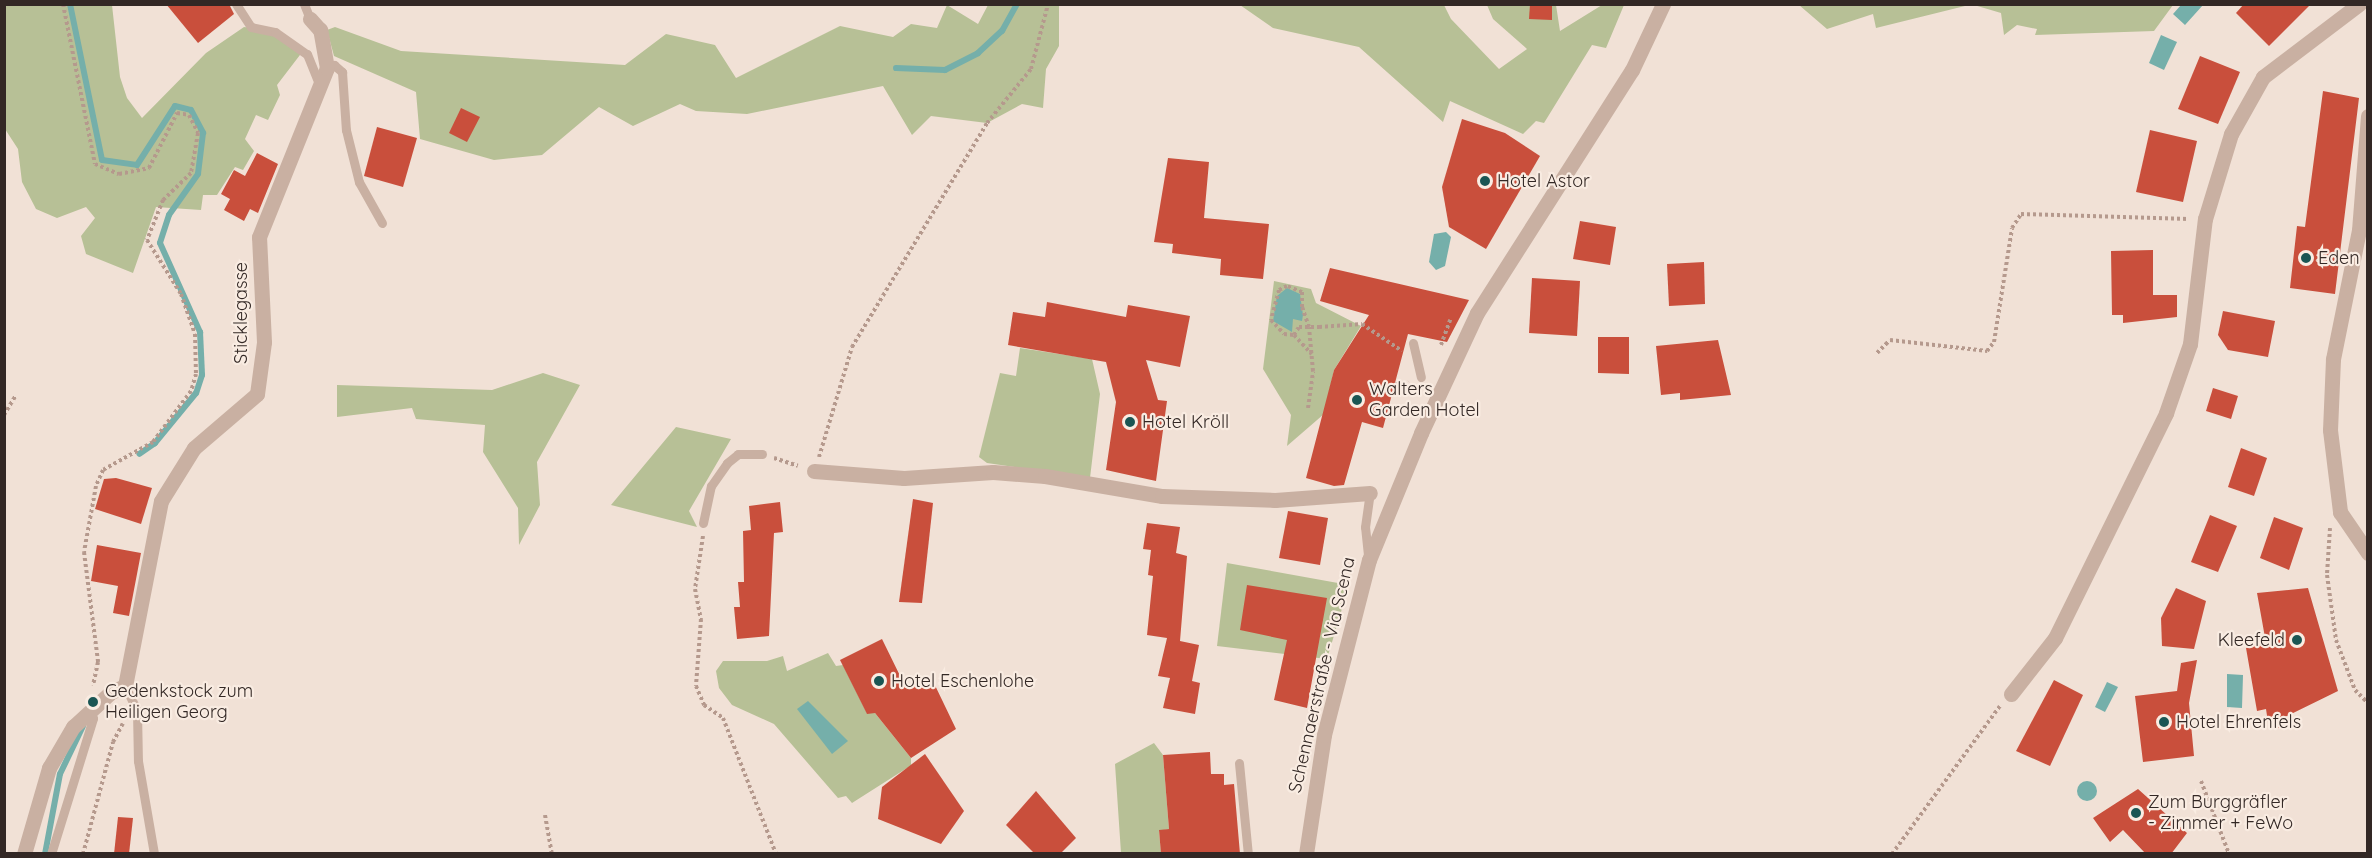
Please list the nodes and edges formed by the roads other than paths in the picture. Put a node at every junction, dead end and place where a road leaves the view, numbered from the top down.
1 (237, 4) edge
2 (304, 4) edge
3 (1663, 4) edge
4 (2359, 4) edge
5 (315, 24) joint
6 (326, 62) junction
7 (320, 87) junction
8 (2367, 116) edge
9 (382, 223) dead end
10 (1413, 343) dead end
11 (1421, 377) dead end
12 (762, 454) road end
13 (814, 471) road end
14 (1370, 493) joint
15 (702, 523) road end
16 (2367, 554) edge
17 (1369, 560) junction
18 (125, 686) junction
19 (2011, 694) road end
20 (86, 716) junction
21 (1239, 763) dead end
22 (24, 854) edge
23 (51, 854) edge
24 (154, 854) edge
25 (1248, 854) edge
26 (1306, 854) edge

1 - 7 lane
2 - 5 lane
3 - 17 street, Schennaerstraße - Via Scena
4 - 19 street
5 - 6 street
6 - 7 street, Sticklegasse
6 - 9 lane
7 - 18 street, Sticklegasse
8 - 16 street
10 - 11 lane
12 - 15 lane
13 - 14 street
14 - 17 lane
17 - 26 street, Schennaerstraße - Via Scena
18 - 20 street
18 - 24 lane
20 - 22 street
20 - 23 lane
21 - 25 lane

